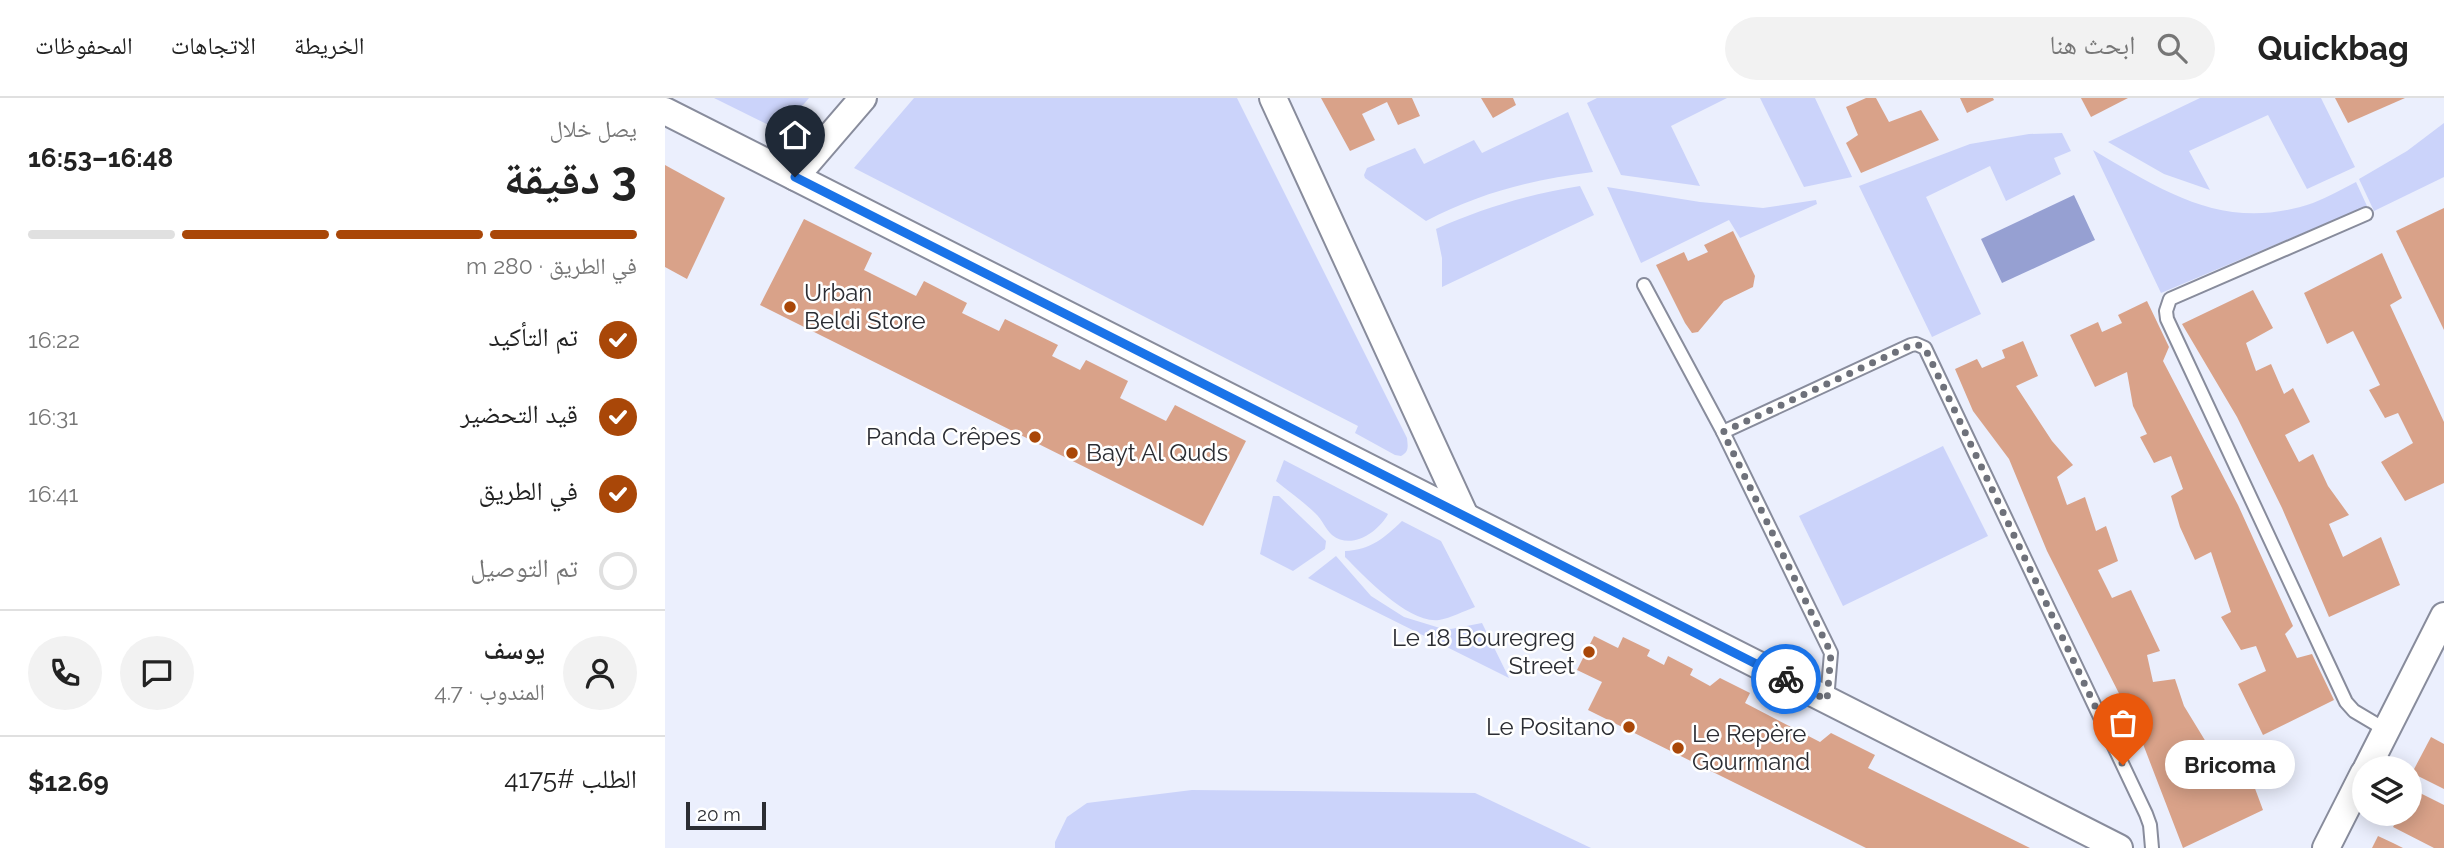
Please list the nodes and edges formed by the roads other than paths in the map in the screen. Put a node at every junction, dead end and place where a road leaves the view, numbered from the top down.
1 (863, 98) edge
2 (1273, 98) edge
3 (665, 111) edge
4 (795, 177) junction
5 (2366, 214) dead end
6 (1644, 285) dead end
7 (1723, 432) junction
8 (1465, 516) junction
9 (2444, 616) edge
10 (1827, 700) junction
11 (2386, 730) junction
12 (2372, 756) edge
13 (2352, 796) edge
14 (2119, 848) edge
15 (2152, 848) edge
16 (2326, 848) edge

1 - 4 street
2 - 8 street
3 - 4 street
4 - 8 street
5 - 11 lane
6 - 7 lane
7 - 10 lane
7 - 15 lane
8 - 10 street
9 - 11 street
10 - 14 street
11 - 12 street
13 - 16 street

